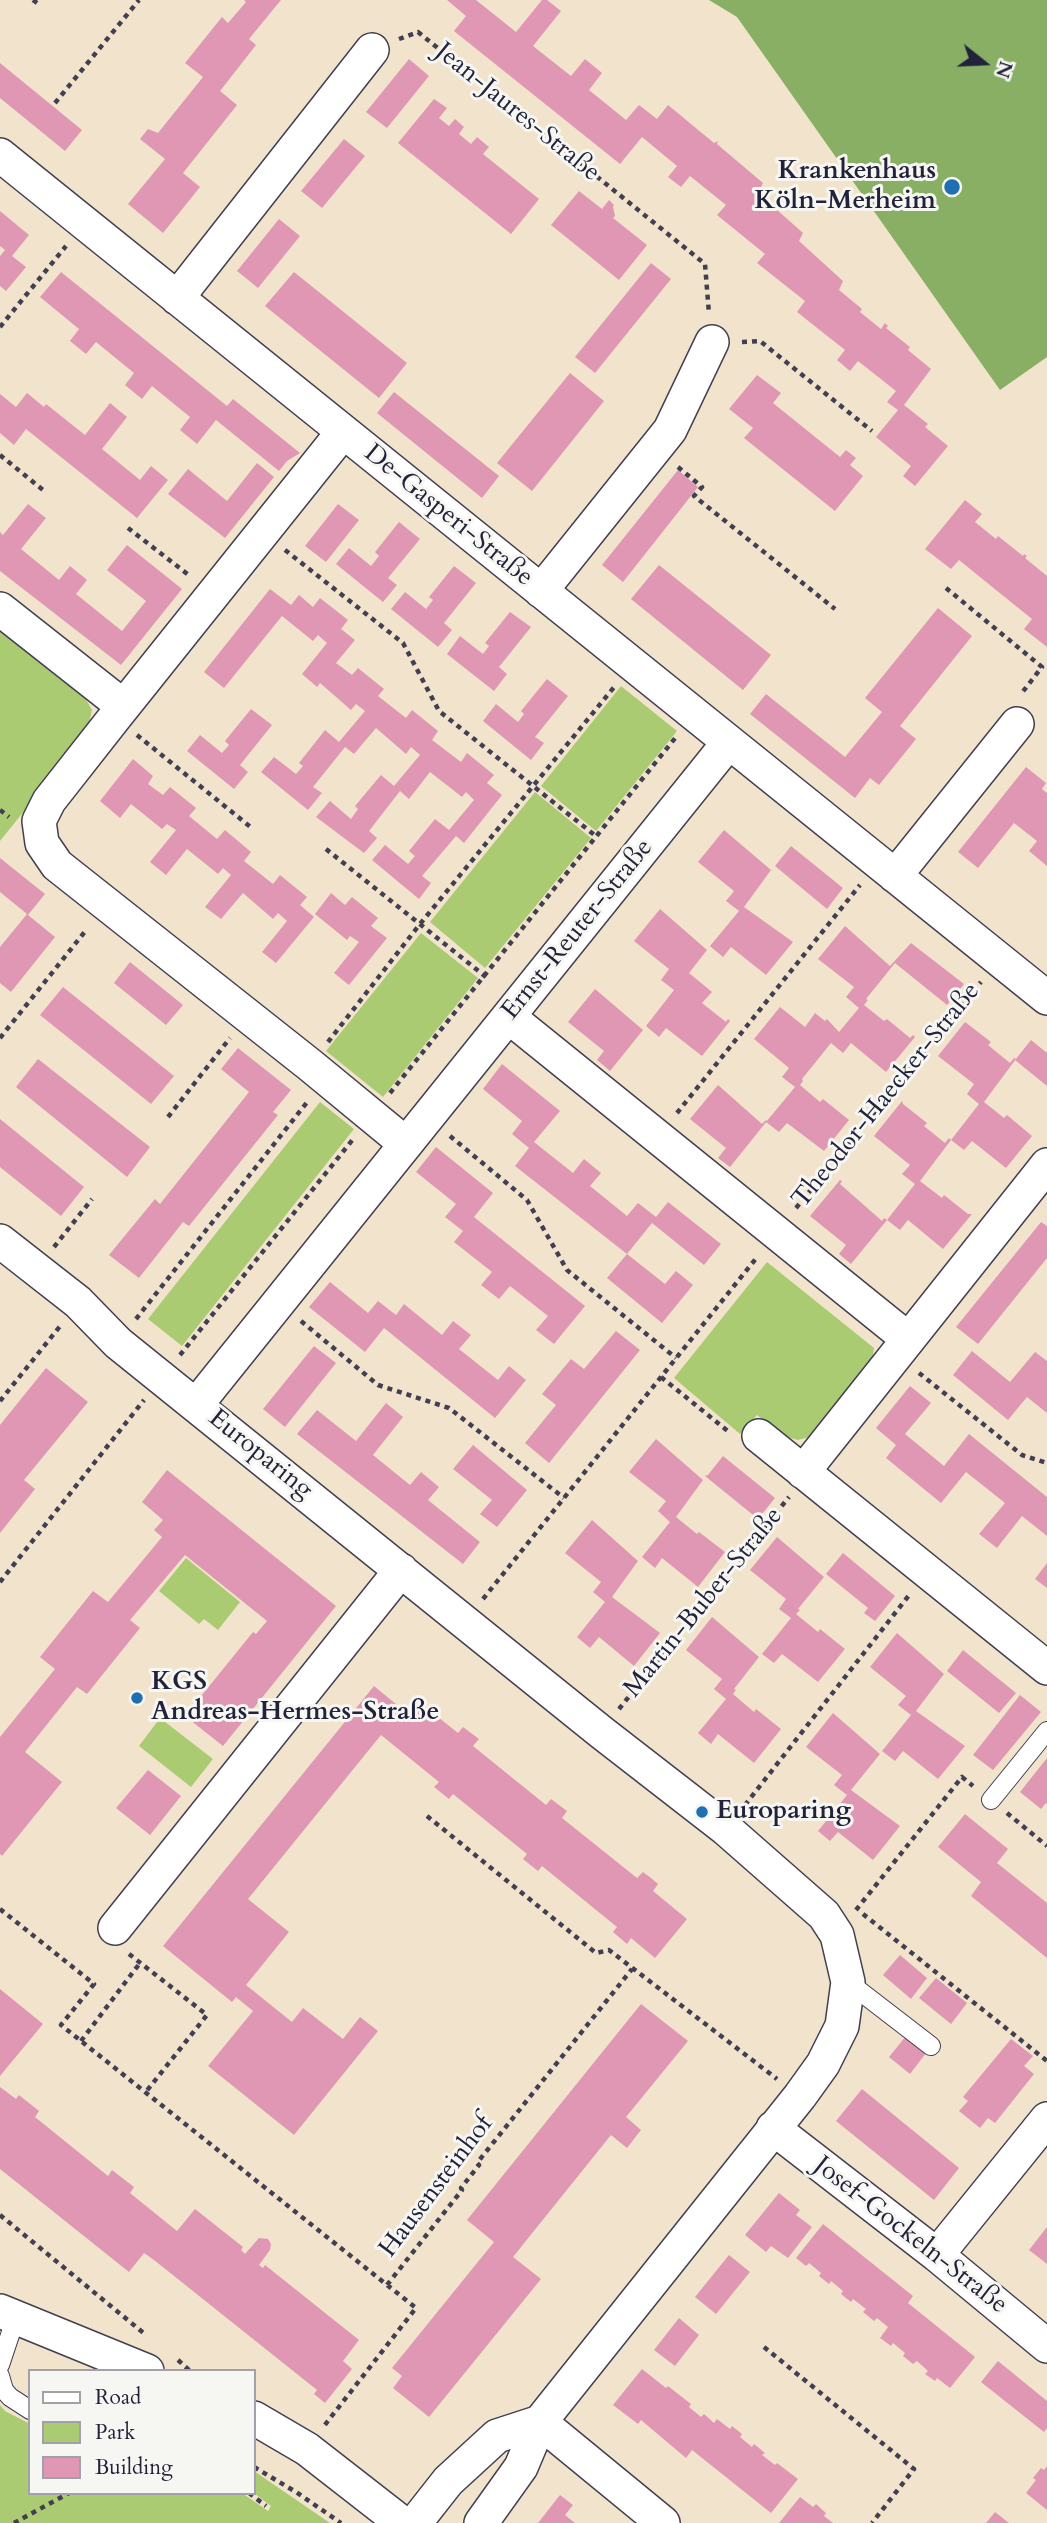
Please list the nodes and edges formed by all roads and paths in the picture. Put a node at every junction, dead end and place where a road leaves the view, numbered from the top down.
1 (139, 0) edge
2 (372, 50) joint
3 (55, 103) dead end
4 (0, 155) edge
5 (85, 224) junction
6 (177, 298) junction
7 (0, 327) edge
8 (712, 342) junction
9 (872, 431) dead end
10 (343, 432) junction
11 (655, 449) junction
12 (0, 455) edge
13 (43, 490) dead end
14 (128, 528) dead end
15 (263, 532) junction
16 (946, 588) dead end
17 (541, 591) junction
18 (213, 593) junction
19 (0, 609) edge
20 (835, 609) dead end
21 (633, 665) junction
22 (119, 712) junction
23 (694, 714) junction
24 (1017, 724) joint
25 (729, 742) junction
26 (533, 786) junction
27 (253, 829) dead end
28 (597, 837) junction
29 (327, 849) dead end
30 (887, 869) junction
31 (107, 904) junction
32 (420, 924) junction
33 (999, 960) junction
34 (486, 977) junction
35 (1047, 998) edge
36 (248, 1015) junction
37 (509, 1017) junction
38 (0, 1038) edge
39 (318, 1071) junction
40 (372, 1115) junction
41 (167, 1117) dead end
42 (428, 1118) junction
43 (659, 1136) junction
44 (406, 1144) junction
45 (1047, 1165) edge
46 (92, 1199) dead end
47 (776, 1233) junction
48 (0, 1241) edge
49 (37, 1270) junction
50 (78, 1303) junction
51 (278, 1303) junction
52 (118, 1343) junction
53 (902, 1347) junction
54 (676, 1358) junction
55 (161, 1377) junction
56 (662, 1377) junction
57 (0, 1401) edge
58 (197, 1404) junction
59 (759, 1436) joint
60 (1047, 1463) edge
61 (805, 1473) junction
62 (564, 1498) junction
63 (401, 1570) junction
64 (928, 1572) junction
65 (0, 1582) edge
66 (465, 1621) junction
67 (1046, 1664) edge
68 (1047, 1731) edge
69 (601, 1732) junction
70 (991, 1800) junction
71 (427, 1816) dead end
72 (726, 1829) junction
73 (1047, 1846) edge
74 (0, 1909) edge
75 (857, 1909) junction
76 (115, 1928) dead end
77 (836, 1935) junction
78 (632, 1969) junction
79 (848, 1982) junction
80 (81, 2041) junction
81 (931, 2046) dead end
82 (1047, 2061) edge
83 (145, 2093) junction
84 (800, 2096) junction
85 (1047, 2119) edge
86 (773, 2128) junction
87 (0, 2215) edge
88 (937, 2255) junction
89 (387, 2285) junction
90 (8, 2314) edge
91 (148, 2336) dead end
92 (1047, 2346) edge
93 (764, 2347) dead end
94 (158, 2362) edge
95 (0, 2365) edge
96 (183, 2369) edge
97 (0, 2376) edge
98 (28, 2409) edge
99 (256, 2419) edge
100 (540, 2422) junction
101 (307, 2449) junction
102 (256, 2468) edge
103 (64, 2495) edge
104 (252, 2495) edge
105 (266, 2506) dead end
106 (14, 2523) edge
107 (341, 2523) edge
108 (402, 2523) edge
109 (415, 2523) edge
110 (481, 2523) edge
111 (663, 2523) edge
112 (872, 2523) edge

1 - 3 path
2 - 6 street
2 - 8 path, Jean-Jaures-Straße
4 - 5 street, De-Gasperi-Straße
5 - 6 street, De-Gasperi-Straße
5 - 7 path
6 - 10 street, De-Gasperi-Straße
8 - 9 path
8 - 11 street
10 - 15 street
10 - 17 street, De-Gasperi-Straße
11 - 17 street
11 - 20 path
12 - 13 path
14 - 18 path
15 - 18 street
15 - 26 path
16 - 24 path
17 - 21 street, De-Gasperi-Straße
18 - 22 street
19 - 22 street
21 - 23 street, De-Gasperi-Straße
21 - 26 path
22 - 27 path
22 - 31 street
23 - 25 street, De-Gasperi-Straße
23 - 28 path
24 - 30 street
25 - 30 street, De-Gasperi-Straße
25 - 37 street, Ernst-Reuter-Straße
26 - 28 path
26 - 32 path
28 - 34 path
29 - 32 path
30 - 33 street, De-Gasperi-Straße
30 - 43 path
31 - 36 street
31 - 38 path
32 - 34 path
32 - 39 path
33 - 35 street, De-Gasperi-Straße
33 - 47 path, Theodor-Haecker-Straße
34 - 40 path
36 - 39 street
36 - 41 path
37 - 42 street, Ernst-Reuter-Straße
37 - 43 street, Theodor-Haecker-Straße
39 - 40 street
39 - 52 path
40 - 44 street
40 - 55 path
42 - 44 street, Ernst-Reuter-Straße
42 - 54 path
43 - 47 street, Theodor-Haecker-Straße
44 - 51 street, Ernst-Reuter-Straße
45 - 53 street
46 - 49 path
47 - 53 street, Theodor-Haecker-Straße
47 - 54 path
48 - 49 street, Europaring
49 - 50 street, Europaring
50 - 52 street, Europaring
50 - 57 path
51 - 58 street, Ernst-Reuter-Straße
51 - 62 path
52 - 55 street, Europaring
53 - 60 path
53 - 61 street
54 - 56 path
55 - 58 street, Europaring
55 - 65 path
56 - 59 path
56 - 62 path
58 - 63 street, Europaring
59 - 61 street
61 - 64 street
61 - 69 path, Martin-Buber-Straße
62 - 66 path
63 - 66 street, Europaring
63 - 76 street
64 - 67 street
64 - 72 path
66 - 69 street, Europaring
68 - 70 lane
69 - 72 street, Europaring
70 - 73 path
70 - 75 path
71 - 78 path
72 - 77 street, Europaring
74 - 80 path, Hausensteinhof
75 - 77 path
75 - 82 path
77 - 79 street, Europaring
78 - 84 path
78 - 89 path, Hausensteinhof
79 - 81 lane
79 - 84 street, Europaring
80 - 83 path, Hausensteinhof
80 - 83 path
83 - 89 path, Hausensteinhof
84 - 86 street, Europaring
85 - 88 street
86 - 88 street, Josef-Gockeln-Straße
86 - 100 street, Europaring
87 - 91 path
88 - 92 street, Josef-Gockeln-Straße
89 - 101 path
90 - 94 street
90 - 95 lane
93 - 112 path
94 - 96 path
97 - 98 lane
99 - 101 street
100 - 109 street
100 - 110 street, Europaring
100 - 111 street
101 - 108 street
102 - 107 path
103 - 106 path
104 - 105 path

